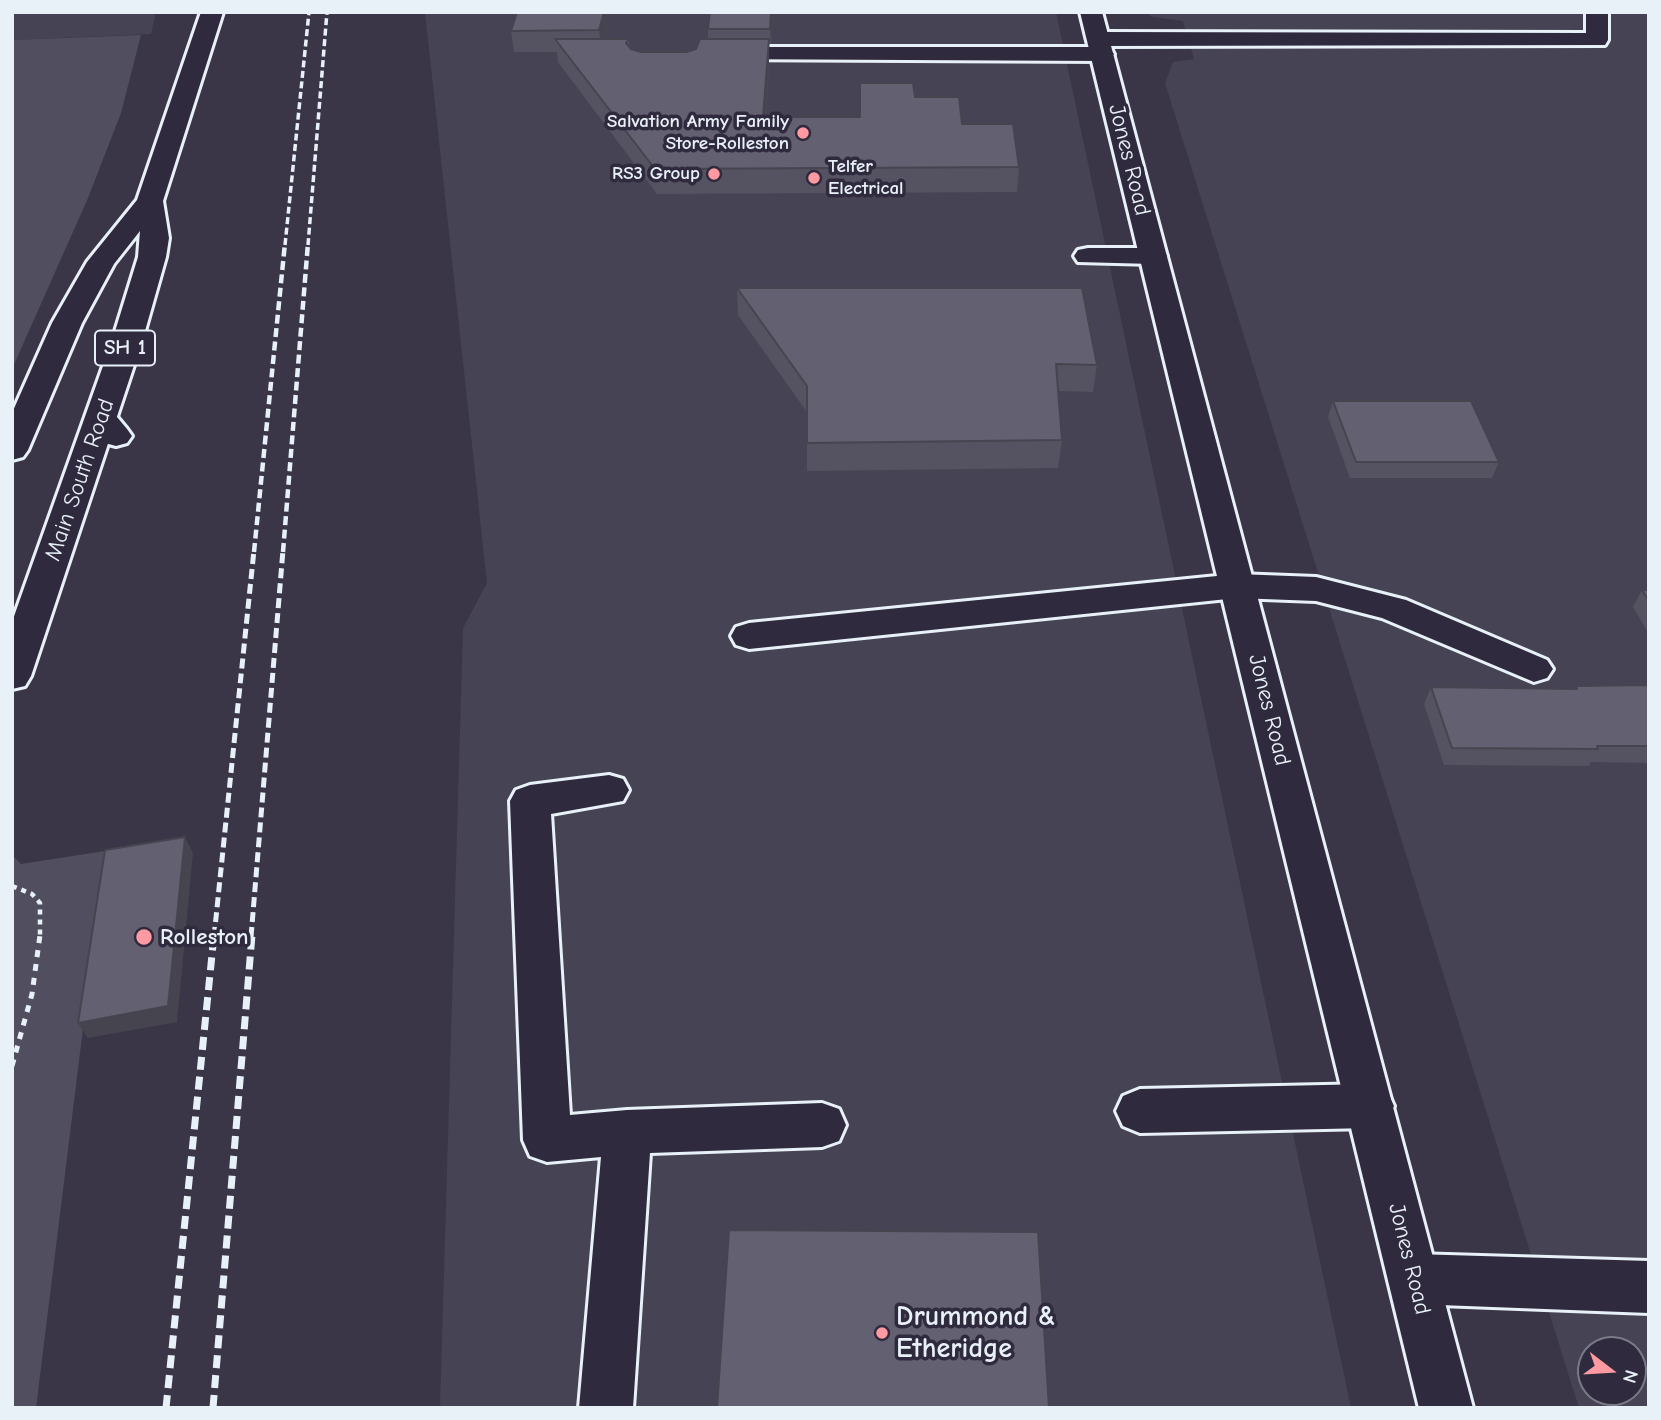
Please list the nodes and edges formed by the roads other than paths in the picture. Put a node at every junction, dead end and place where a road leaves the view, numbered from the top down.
1 (211, 12) edge
2 (1597, 12) edge
3 (1097, 35) edge
4 (689, 54) edge
5 (150, 201) junction
6 (1088, 256) dead end
7 (1153, 256) junction
8 (12, 450) edge
9 (1237, 586) junction
10 (749, 636) dead end
11 (1534, 669) dead end
12 (12, 676) edge
13 (609, 790) dead end
14 (1370, 1106) junction
15 (1140, 1111) dead end
16 (822, 1125) dead end
17 (627, 1132) junction
18 (1414, 1279) junction
19 (1649, 1287) edge
20 (606, 1408) edge
21 (1446, 1408) edge

1 - 5 main road, Main South Road / SH 1
2 - 3 main road
3 - 4 main road
3 - 7 main road, Jones Road
5 - 8 main road, Main South Road / SH 1
5 - 12 main road, Main South Road / SH 1
6 - 7 main road
7 - 9 main road, Jones Road
9 - 10 main road
9 - 11 main road
9 - 14 main road, Jones Road
13 - 17 main road
14 - 15 main road
14 - 18 main road, Jones Road
16 - 17 main road
17 - 20 main road
18 - 19 main road
18 - 21 main road, Jones Road

